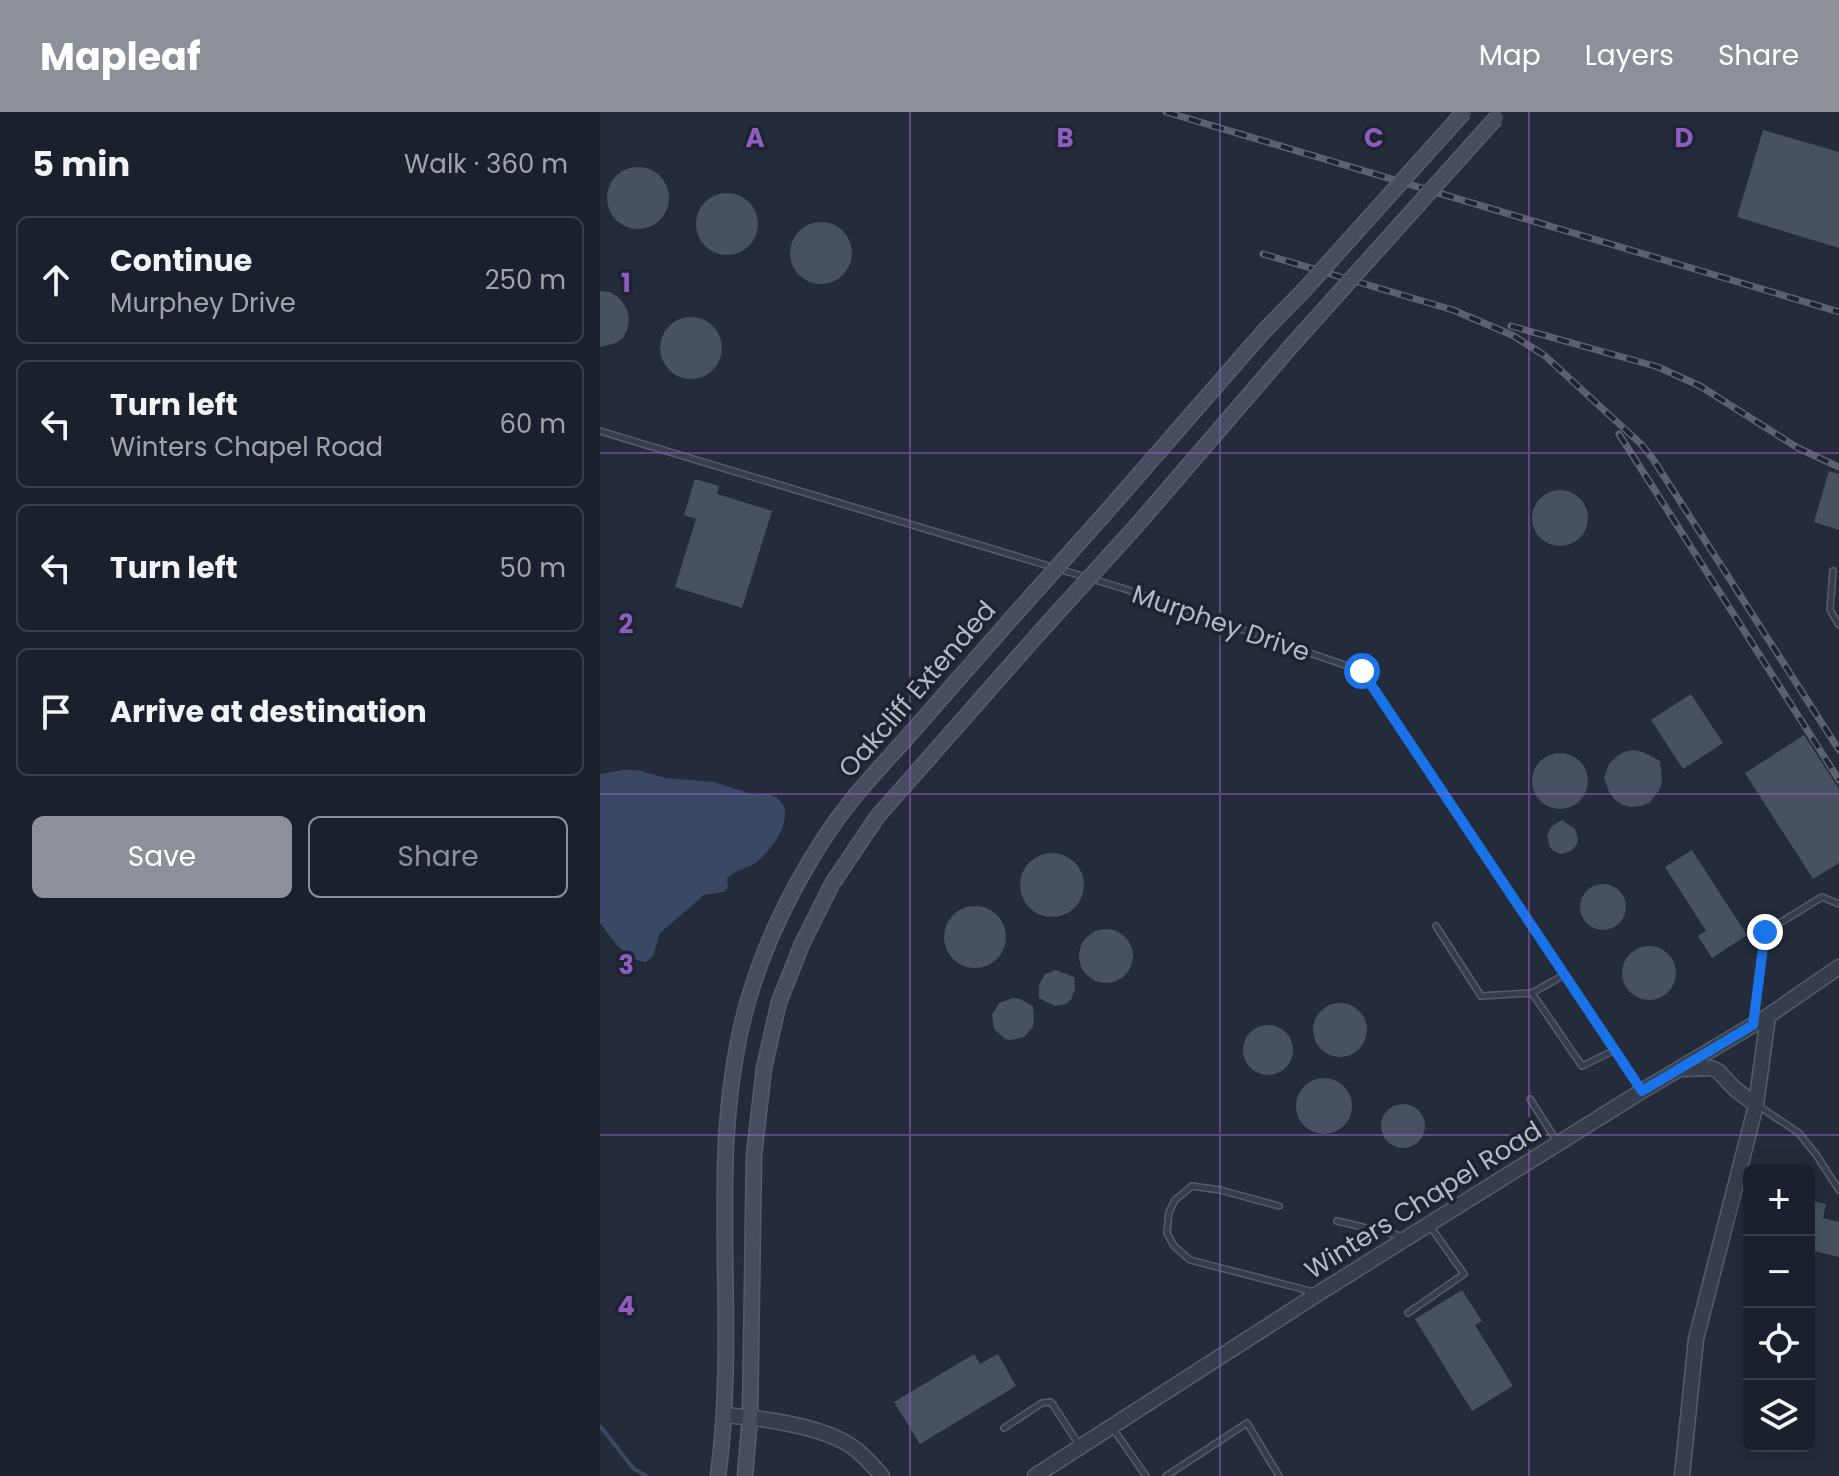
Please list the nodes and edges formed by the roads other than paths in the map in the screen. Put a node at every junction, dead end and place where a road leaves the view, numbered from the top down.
1 (1464, 112) edge
2 (1498, 115) edge
3 (600, 431) edge
4 (1833, 571) dead end
5 (1839, 625) edge
6 (1839, 904) edge
7 (1436, 926) dead end
8 (1839, 967) edge
9 (1564, 975) junction
10 (1532, 993) junction
11 (1768, 1016) junction
12 (1753, 1025) junction
13 (1615, 1050) junction
14 (1679, 1069) junction
15 (1642, 1091) junction
16 (1530, 1099) dead end
17 (1756, 1105) junction
18 (1559, 1144) junction
19 (1839, 1190) edge
20 (1279, 1206) dead end
21 (1337, 1221) dead end
22 (1430, 1225) junction
23 (1409, 1238) junction
24 (1319, 1293) junction
25 (1408, 1313) dead end
26 (725, 1415) junction
27 (750, 1417) junction
28 (1112, 1426) junction
29 (1004, 1428) dead end
30 (1080, 1447) junction
31 (718, 1476) edge
32 (745, 1476) edge
33 (882, 1476) edge
34 (1035, 1476) edge
35 (1146, 1476) edge
36 (1166, 1476) edge
37 (1279, 1476) edge
38 (1682, 1476) edge

1 - 26 main road, Oakcliff Extended, bridge
2 - 27 main road, Oakcliff Extended, bridge
3 - 9 lane, Murphey Drive
4 - 5 lane
6 - 12 lane
7 - 10 lane
8 - 11 street, Winters Chapel Road
9 - 10 lane
9 - 13 lane, Murphey Drive
10 - 13 lane
11 - 12 street, Winters Chapel Road
11 - 17 street
12 - 14 street, Winters Chapel Road
13 - 15 lane, Murphey Drive
14 - 15 street, Winters Chapel Road
14 - 17 street
15 - 18 street, Winters Chapel Road
16 - 18 lane
17 - 19 lane
17 - 38 street
18 - 22 street, Winters Chapel Road
20 - 24 lane
21 - 23 lane
22 - 23 street, Winters Chapel Road
22 - 25 lane
23 - 24 street, Winters Chapel Road
24 - 28 street, Winters Chapel Road
26 - 27 street
26 - 31 main road
27 - 32 main road
27 - 33 street
28 - 30 street, Winters Chapel Road
28 - 35 lane
29 - 30 lane
30 - 34 street, Winters Chapel Road
36 - 37 lane

